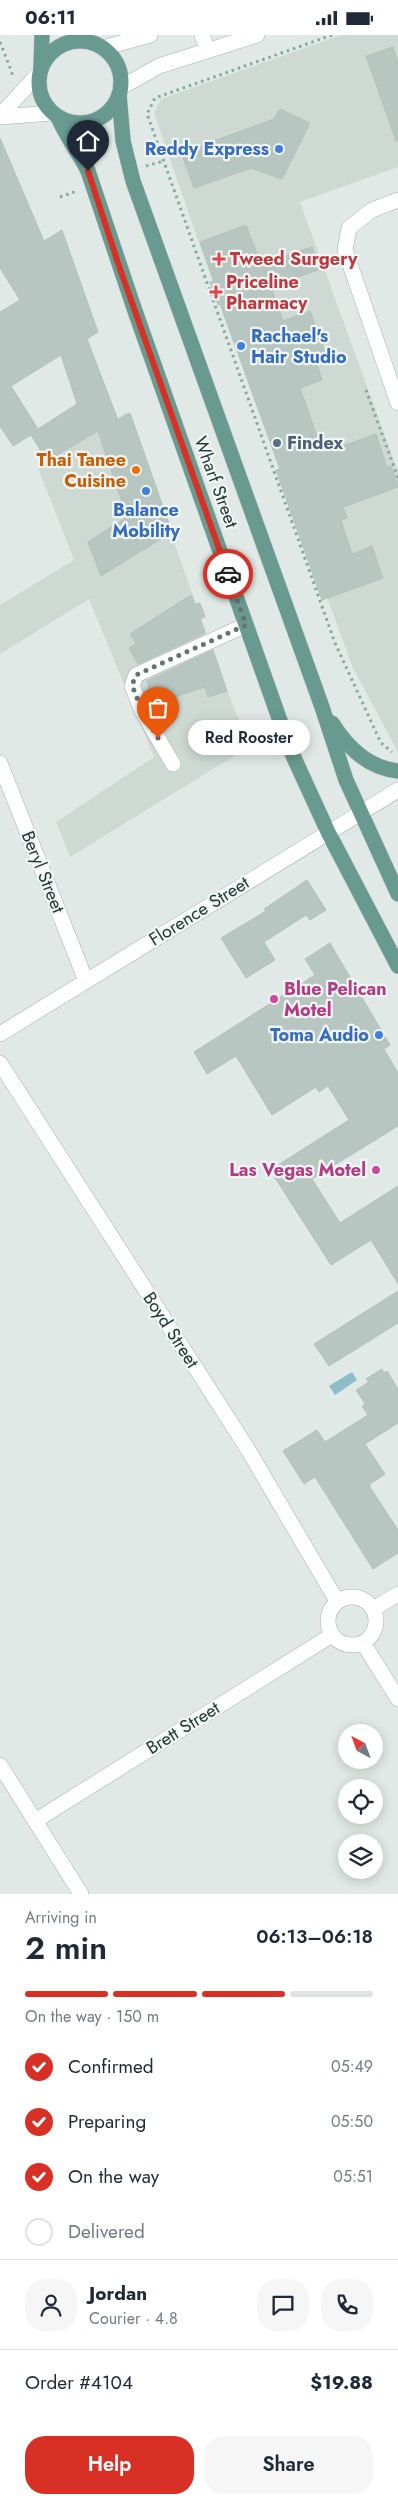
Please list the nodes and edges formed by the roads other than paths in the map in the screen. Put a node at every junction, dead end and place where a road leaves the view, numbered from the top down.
1 (42, 35) edge
2 (150, 35) edge
3 (202, 35) edge
4 (257, 35) edge
5 (97, 43) edge
6 (208, 51) junction
7 (40, 71) junction
8 (120, 91) junction
9 (55, 115) junction
10 (0, 116) edge
11 (398, 200) edge
12 (398, 403) edge
13 (246, 625) junction
14 (322, 707) junction
15 (0, 763) edge
16 (173, 764) dead end
17 (398, 771) edge
18 (398, 790) edge
19 (359, 812) junction
20 (328, 832) junction
21 (398, 894) edge
22 (398, 966) edge
23 (86, 981) junction
24 (0, 1034) edge
25 (0, 1063) edge
26 (398, 1594) edge
27 (338, 1601) junction
28 (374, 1609) junction
29 (332, 1635) junction
30 (362, 1643) junction
31 (398, 1699) edge
32 (0, 1765) edge
33 (35, 1821) junction
34 (81, 1894) edge

1 - 7 main road
2 - 5 street
3 - 6 street
4 - 6 street
5 - 7 main road
5 - 8 main road
6 - 8 street
7 - 9 main road
7 - 10 street
8 - 9 main road
8 - 14 main road, Wharf Street
9 - 10 street
9 - 13 main road, Wharf Street
11 - 12 street
13 - 16 street
13 - 20 main road, Wharf Street
14 - 17 main road
14 - 19 main road, Wharf Street
15 - 23 street, Beryl Street
18 - 19 street, Florence Street
19 - 20 street, Florence Street
19 - 21 main road, Wharf Street
20 - 22 main road, Wharf Street
20 - 23 street, Florence Street
23 - 24 street, Florence Street
25 - 27 street, Boyd Street
26 - 28 street
27 - 28 street
27 - 29 street
28 - 30 street
29 - 30 street
29 - 33 street, Brett Street
30 - 31 street
32 - 33 street
33 - 34 street

